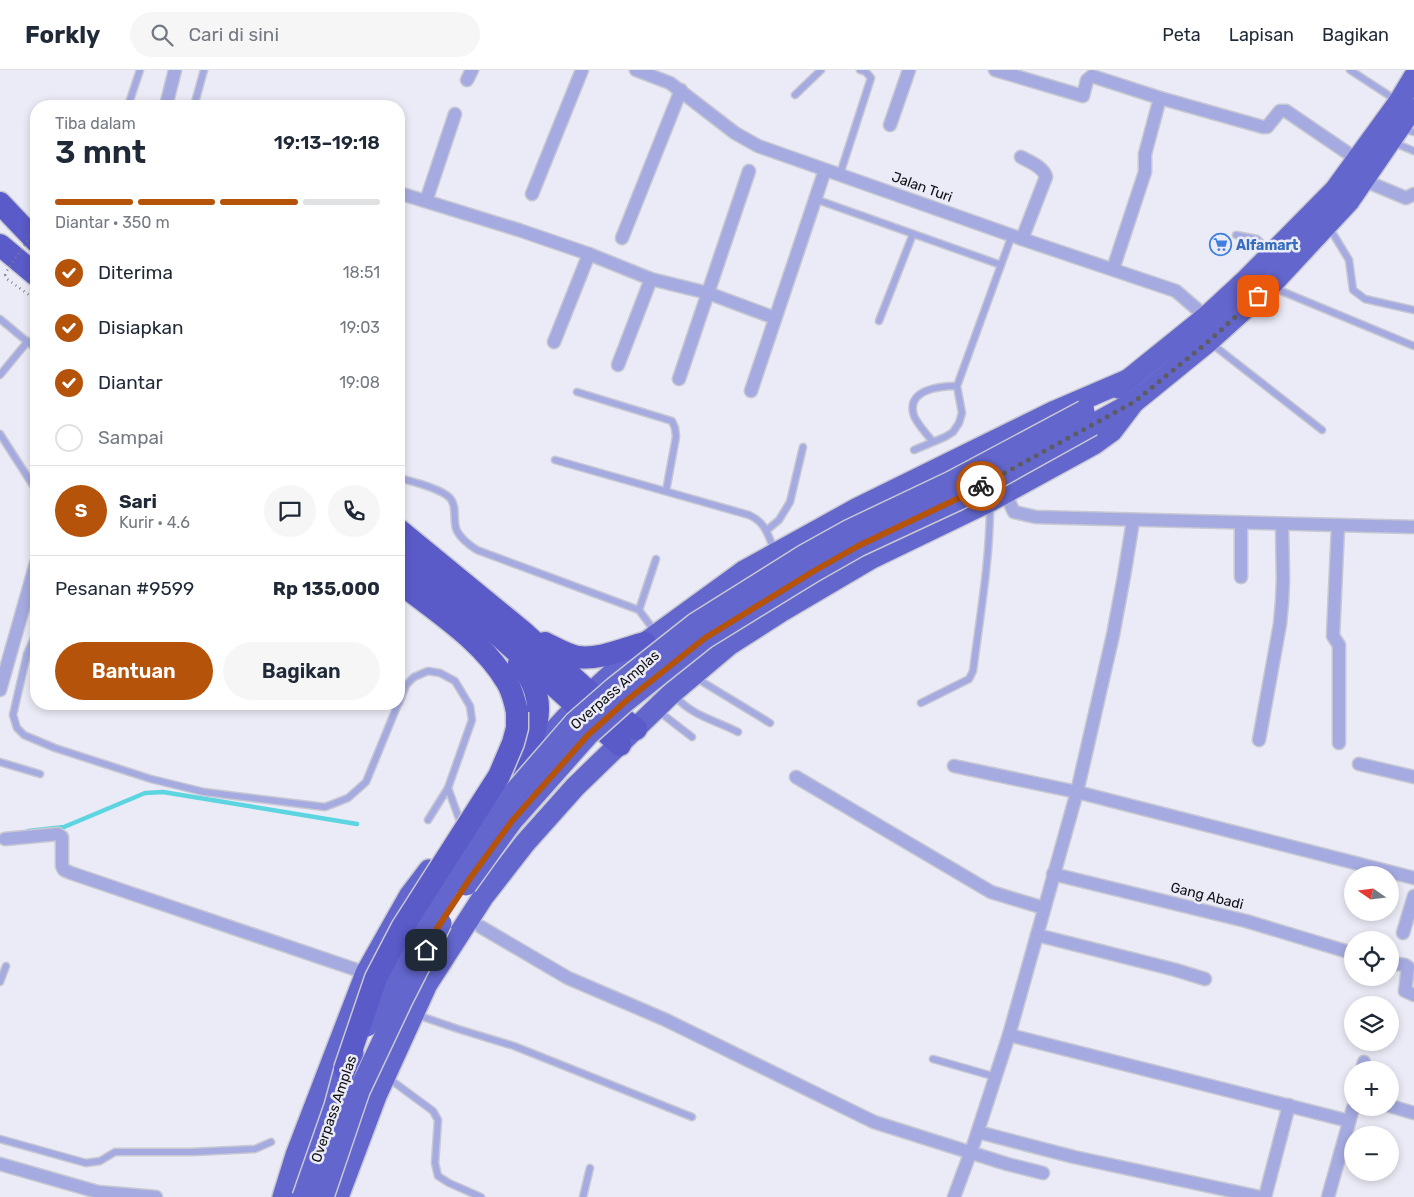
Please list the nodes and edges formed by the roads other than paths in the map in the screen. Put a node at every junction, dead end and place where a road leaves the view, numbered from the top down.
1 (140, 70) edge
2 (175, 70) edge
3 (204, 70) edge
4 (582, 70) edge
5 (822, 70) edge
6 (860, 70) edge
7 (909, 70) edge
8 (995, 70) edge
9 (1350, 70) edge
10 (644, 71) edge
11 (1414, 77) edge
12 (681, 90) junction
13 (795, 95) dead end
14 (1160, 98) junction
15 (130, 100) edge
16 (168, 100) edge
17 (196, 100) edge
18 (1406, 104) edge
19 (455, 114) dead end
20 (890, 125) dead end
21 (1401, 133) edge
22 (1414, 152) edge
23 (1021, 157) dead end
24 (825, 170) junction
25 (1360, 170) junction
26 (749, 171) dead end
27 (840, 174) junction
28 (532, 194) dead end
29 (1414, 194) edge
30 (405, 195) edge
31 (815, 198) junction
32 (426, 202) junction
33 (0, 204) edge
34 (1327, 225) junction
35 (913, 234) junction
36 (30, 235) edge
37 (1236, 235) dead end
38 (1017, 237) junction
39 (622, 238) dead end
40 (4, 253) edge
41 (1271, 253) junction
42 (589, 254) junction
43 (1002, 265) junction
44 (1113, 269) junction
45 (30, 272) edge
46 (651, 279) junction
47 (1270, 286) junction
48 (708, 293) junction
49 (1414, 310) edge
50 (1206, 317) junction
51 (775, 318) junction
52 (0, 319) edge
53 (879, 321) dead end
54 (28, 341) joint
55 (1209, 341) junction
56 (554, 342) dead end
57 (1414, 346) edge
58 (618, 365) dead end
59 (0, 375) edge
60 (679, 379) dead end
61 (1130, 379) junction
62 (958, 386) junction
63 (751, 391) dead end
64 (577, 392) dead end
65 (1134, 402) junction
66 (1088, 418) junction
67 (1322, 430) dead end
68 (0, 434) edge
69 (932, 441) junction
70 (803, 447) dead end
71 (914, 450) dead end
72 (555, 460) dead end
73 (405, 480) edge
74 (30, 481) edge
75 (666, 491) junction
76 (997, 497) junction
77 (1133, 521) junction
78 (1241, 524) junction
79 (1282, 524) junction
80 (1338, 526) junction
81 (1414, 527) edge
82 (767, 530) junction
83 (405, 535) edge
84 (775, 553) junction
85 (656, 559) dead end
86 (405, 561) edge
87 (1241, 576) dead end
88 (30, 584) edge
89 (405, 587) edge
90 (639, 610) junction
91 (487, 625) junction
92 (522, 631) junction
93 (651, 638) junction
94 (30, 647) edge
95 (694, 676) junction
96 (405, 687) edge
97 (0, 690) edge
98 (672, 694) junction
99 (584, 699) junction
100 (921, 703) dead end
101 (657, 709) junction
102 (395, 710) edge
103 (770, 722) dead end
104 (636, 729) junction
105 (738, 732) dead end
106 (692, 737) dead end
107 (1259, 740) dead end
108 (1339, 743) dead end
109 (614, 751) junction
110 (0, 762) edge
111 (524, 762) junction
112 (1359, 764) dead end
113 (954, 766) dead end
114 (40, 774) dead end
115 (796, 777) dead end
116 (1414, 777) edge
117 (448, 788) junction
118 (1077, 792) junction
119 (428, 820) dead end
120 (463, 828) junction
121 (6, 839) dead end
122 (1053, 874) junction
123 (1414, 878) edge
124 (1414, 896) edge
125 (1044, 908) junction
126 (481, 927) junction
127 (1403, 933) dead end
128 (1038, 935) junction
129 (1344, 951) edge
130 (1399, 964) edge
131 (6, 966) dead end
132 (366, 972) junction
133 (1205, 980) dead end
134 (0, 982) edge
135 (1414, 995) edge
136 (424, 1017) junction
137 (1009, 1035) junction
138 (934, 1059) dead end
139 (345, 1069) junction
140 (996, 1078) junction
141 (395, 1083) junction
142 (1289, 1105) junction
143 (1399, 1109) edge
144 (1414, 1113) edge
145 (1351, 1116) edge
146 (692, 1117) dead end
147 (1349, 1121) junction
148 (978, 1132) junction
149 (0, 1139) edge
150 (271, 1142) dead end
151 (970, 1153) junction
152 (0, 1164) edge
153 (590, 1168) dead end
154 (1043, 1173) dead end
155 (98, 1194) edge
156 (156, 1197) edge
157 (283, 1197) edge
158 (303, 1197) edge
159 (323, 1197) edge
160 (338, 1197) edge
161 (350, 1197) edge
162 (481, 1197) edge
163 (583, 1197) edge
164 (954, 1197) edge
165 (1260, 1197) edge
166 (1265, 1197) edge
167 (1328, 1197) edge

1 - 15 lane
2 - 16 street
3 - 17 lane
4 - 28 street
5 - 13 lane
6 - 27 lane
7 - 20 street
8 - 14 street
9 - 18 lane
10 - 12 street, Jalan Turi
11 - 18 highway
12 - 24 street, Jalan Turi
12 - 39 street
14 - 25 street
14 - 44 street
18 - 21 highway
18 - 25 highway
19 - 32 street
21 - 22 lane
21 - 25 highway
23 - 38 street
24 - 27 street, Jalan Turi
24 - 31 street
25 - 29 street
25 - 34 highway
25 - 41 highway
26 - 48 street
27 - 38 street, Jalan Turi
30 - 32 street
31 - 35 lane
31 - 51 street
32 - 42 street
33 - 36 highway
34 - 47 highway
34 - 49 lane
35 - 43 lane
35 - 53 lane
37 - 41 lane
38 - 43 lane
38 - 44 street, Jalan Turi
40 - 45 highway
41 - 50 highway
42 - 46 street
42 - 56 street
43 - 62 lane
44 - 50 street, Jalan Turi
46 - 48 street
46 - 58 street
47 - 55 highway
47 - 57 lane
48 - 51 street
48 - 60 street
50 - 61 highway
51 - 63 street
52 - 54 lane
54 - 59 lane
55 - 65 highway
55 - 67 lane
61 - 66 highway, Overpass Amplas
61 - 84 highway
62 - 69 lane
62 - 69 lane
64 - 75 lane
65 - 66 highway, Overpass Amplas
65 - 76 highway
66 - 139 highway, Overpass Amplas, bridge
66 - 159 highway, Overpass Amplas, bridge
68 - 74 lane
69 - 71 lane
70 - 82 lane
72 - 75 lane
73 - 90 lane
75 - 82 lane
76 - 77 street
76 - 95 highway
76 - 100 lane
77 - 78 street
77 - 118 street
78 - 79 street
78 - 87 street
79 - 80 street
79 - 107 street
80 - 81 street
80 - 108 street
82 - 84 lane
83 - 92 highway
84 - 93 highway
85 - 90 lane
86 - 91 highway
88 - 97 street
89 - 139 highway, bridge
90 - 93 lane
91 - 99 highway
91 - 111 highway
92 - 93 highway
92 - 99 highway
93 - 99 highway
94 - 102 lane
95 - 98 highway
95 - 103 lane
96 - 117 lane
98 - 101 highway
98 - 105 lane
99 - 104 highway
99 - 109 highway
99 - 111 highway
101 - 104 highway
101 - 106 lane
104 - 109 highway
109 - 126 highway
109 - 160 highway
110 - 114 lane
111 - 120 highway
112 - 116 street
113 - 118 street
115 - 125 street
117 - 119 lane
117 - 120 lane
118 - 122 street
118 - 123 street
120 - 132 highway
121 - 132 street
122 - 125 street
122 - 129 street, Gang Abadi
124 - 127 street
125 - 128 street
126 - 136 highway
126 - 151 street
128 - 133 street
128 - 137 street
130 - 135 street
131 - 134 lane
132 - 157 highway
136 - 141 highway
136 - 146 lane
137 - 140 street
137 - 142 street
138 - 140 lane
139 - 158 highway, Overpass Amplas, bridge
140 - 148 street
141 - 161 highway
141 - 162 lane
142 - 147 street
142 - 166 street
143 - 144 street
145 - 147 street
147 - 167 street
148 - 151 street
148 - 165 street
149 - 150 lane
151 - 154 street
151 - 164 street
152 - 155 street
153 - 163 lane
155 - 156 street

